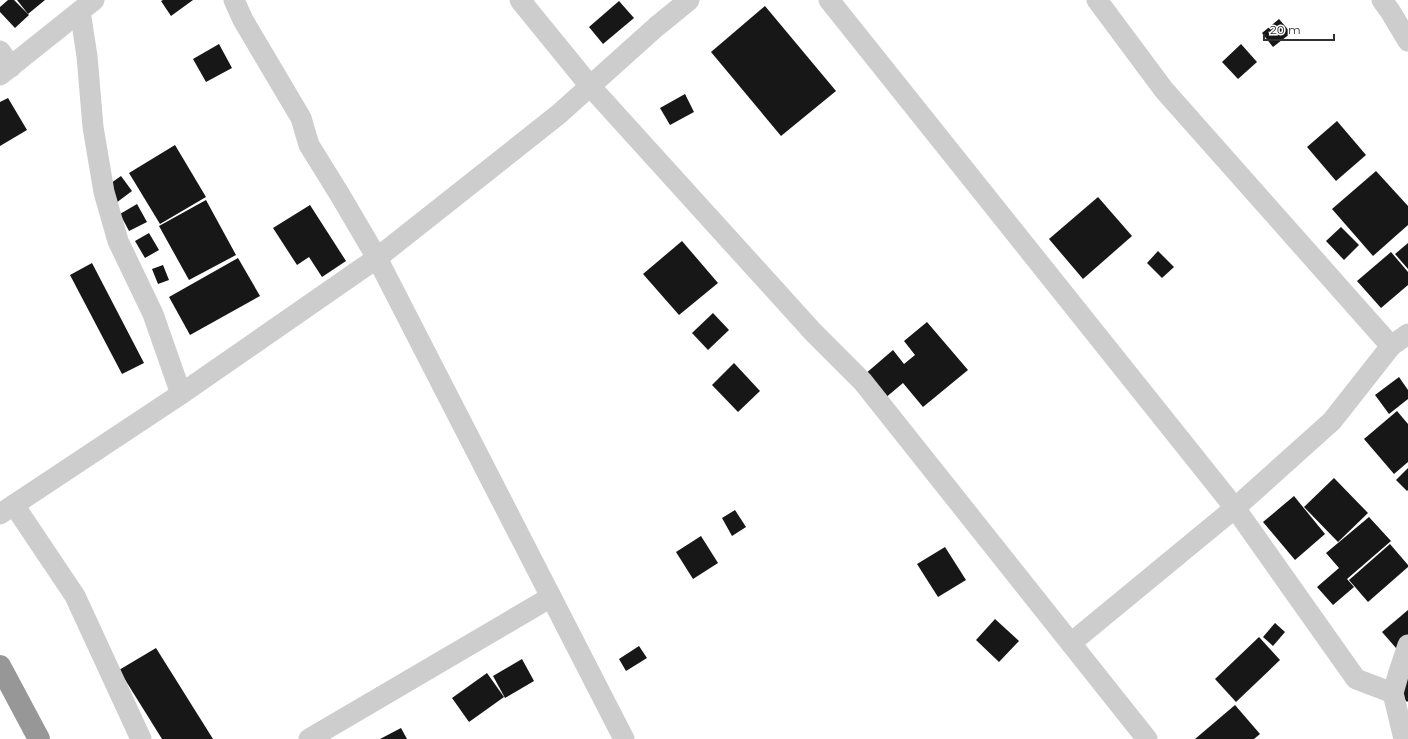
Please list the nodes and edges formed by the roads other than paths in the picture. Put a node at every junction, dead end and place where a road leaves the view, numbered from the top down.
1 (234, 0) edge
2 (520, 0) edge
3 (689, 0) edge
4 (829, 0) edge
5 (1097, 0) edge
6 (1382, 0) edge
7 (87, 6) edge
8 (1408, 41) edge
9 (4, 64) edge
10 (590, 86) junction
11 (377, 258) junction
12 (1408, 334) edge
13 (1391, 346) junction
14 (181, 394) junction
15 (1235, 508) junction
16 (7, 510) edge
17 (551, 597) junction
18 (1070, 643) junction
19 (1408, 645) edge
20 (0, 666) edge
21 (1393, 693) junction
22 (39, 739) edge
23 (141, 739) edge
24 (309, 739) edge
25 (624, 739) edge
26 (1147, 739) edge
27 (1404, 739) edge

1 - 11 street
2 - 10 street
3 - 10 street
4 - 15 street
5 - 13 street
6 - 8 street
7 - 9 street
7 - 14 street
10 - 11 street
10 - 18 street
11 - 14 street
11 - 17 street
12 - 13 street
13 - 15 street
14 - 16 street
15 - 18 street
15 - 21 street
16 - 23 street
17 - 24 street
17 - 25 street
18 - 26 street
19 - 21 street
20 - 22 highway
21 - 27 street

